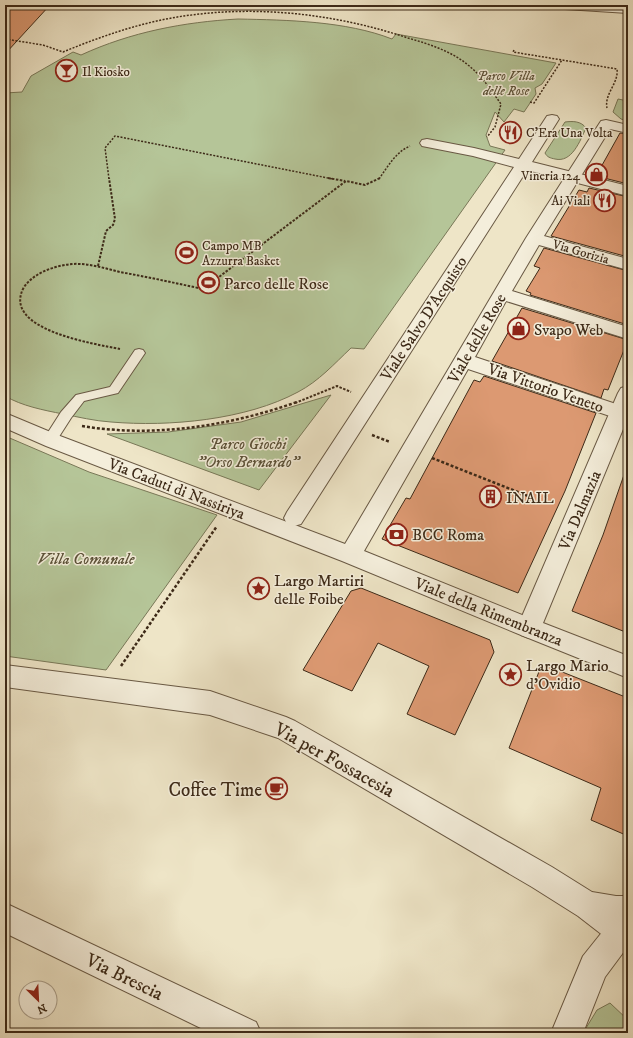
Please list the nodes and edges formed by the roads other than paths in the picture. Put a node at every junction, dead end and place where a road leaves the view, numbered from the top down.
1 (565, 5) edge
2 (628, 9) edge
3 (552, 119) dead end
4 (628, 129) edge
5 (427, 143) road end
6 (522, 164) junction
7 (572, 176) junction
8 (628, 191) edge
9 (534, 238) junction
10 (628, 265) edge
11 (502, 294) junction
12 (628, 333) edge
13 (139, 353) road end
14 (463, 360) junction
15 (625, 407) edge
16 (5, 420) edge
17 (50, 440) junction
18 (294, 518) dead end
19 (350, 554) junction
20 (529, 628) junction
21 (628, 667) edge
22 (5, 676) edge
23 (5, 918) edge
24 (626, 927) edge
25 (245, 1033) edge
26 (567, 1033) edge

1 - 2 street
3 - 6 street, Viale Salvo D'Acquisto
4 - 7 street, Viale delle Rose
5 - 6 street
6 - 7 street
6 - 18 street, Viale Salvo D'Acquisto
7 - 8 street
7 - 9 street, Viale delle Rose
9 - 10 street, Via Gorizia
9 - 11 street, Viale delle Rose
11 - 12 street
11 - 14 street, Viale delle Rose
13 - 17 lane
14 - 15 street, Via Vittorio Veneto
14 - 19 street, Viale delle Rose
15 - 20 street, Via Dalmazia
16 - 17 street, Via Caduti di Nassiriya
17 - 19 street, Via Caduti di Nassiriya
19 - 20 street, Viale della Rimembranza
20 - 21 street, Viale della Rimembranza
22 - 24 street, Via per Fossacesia
23 - 25 street, Via Brescia
24 - 26 street

